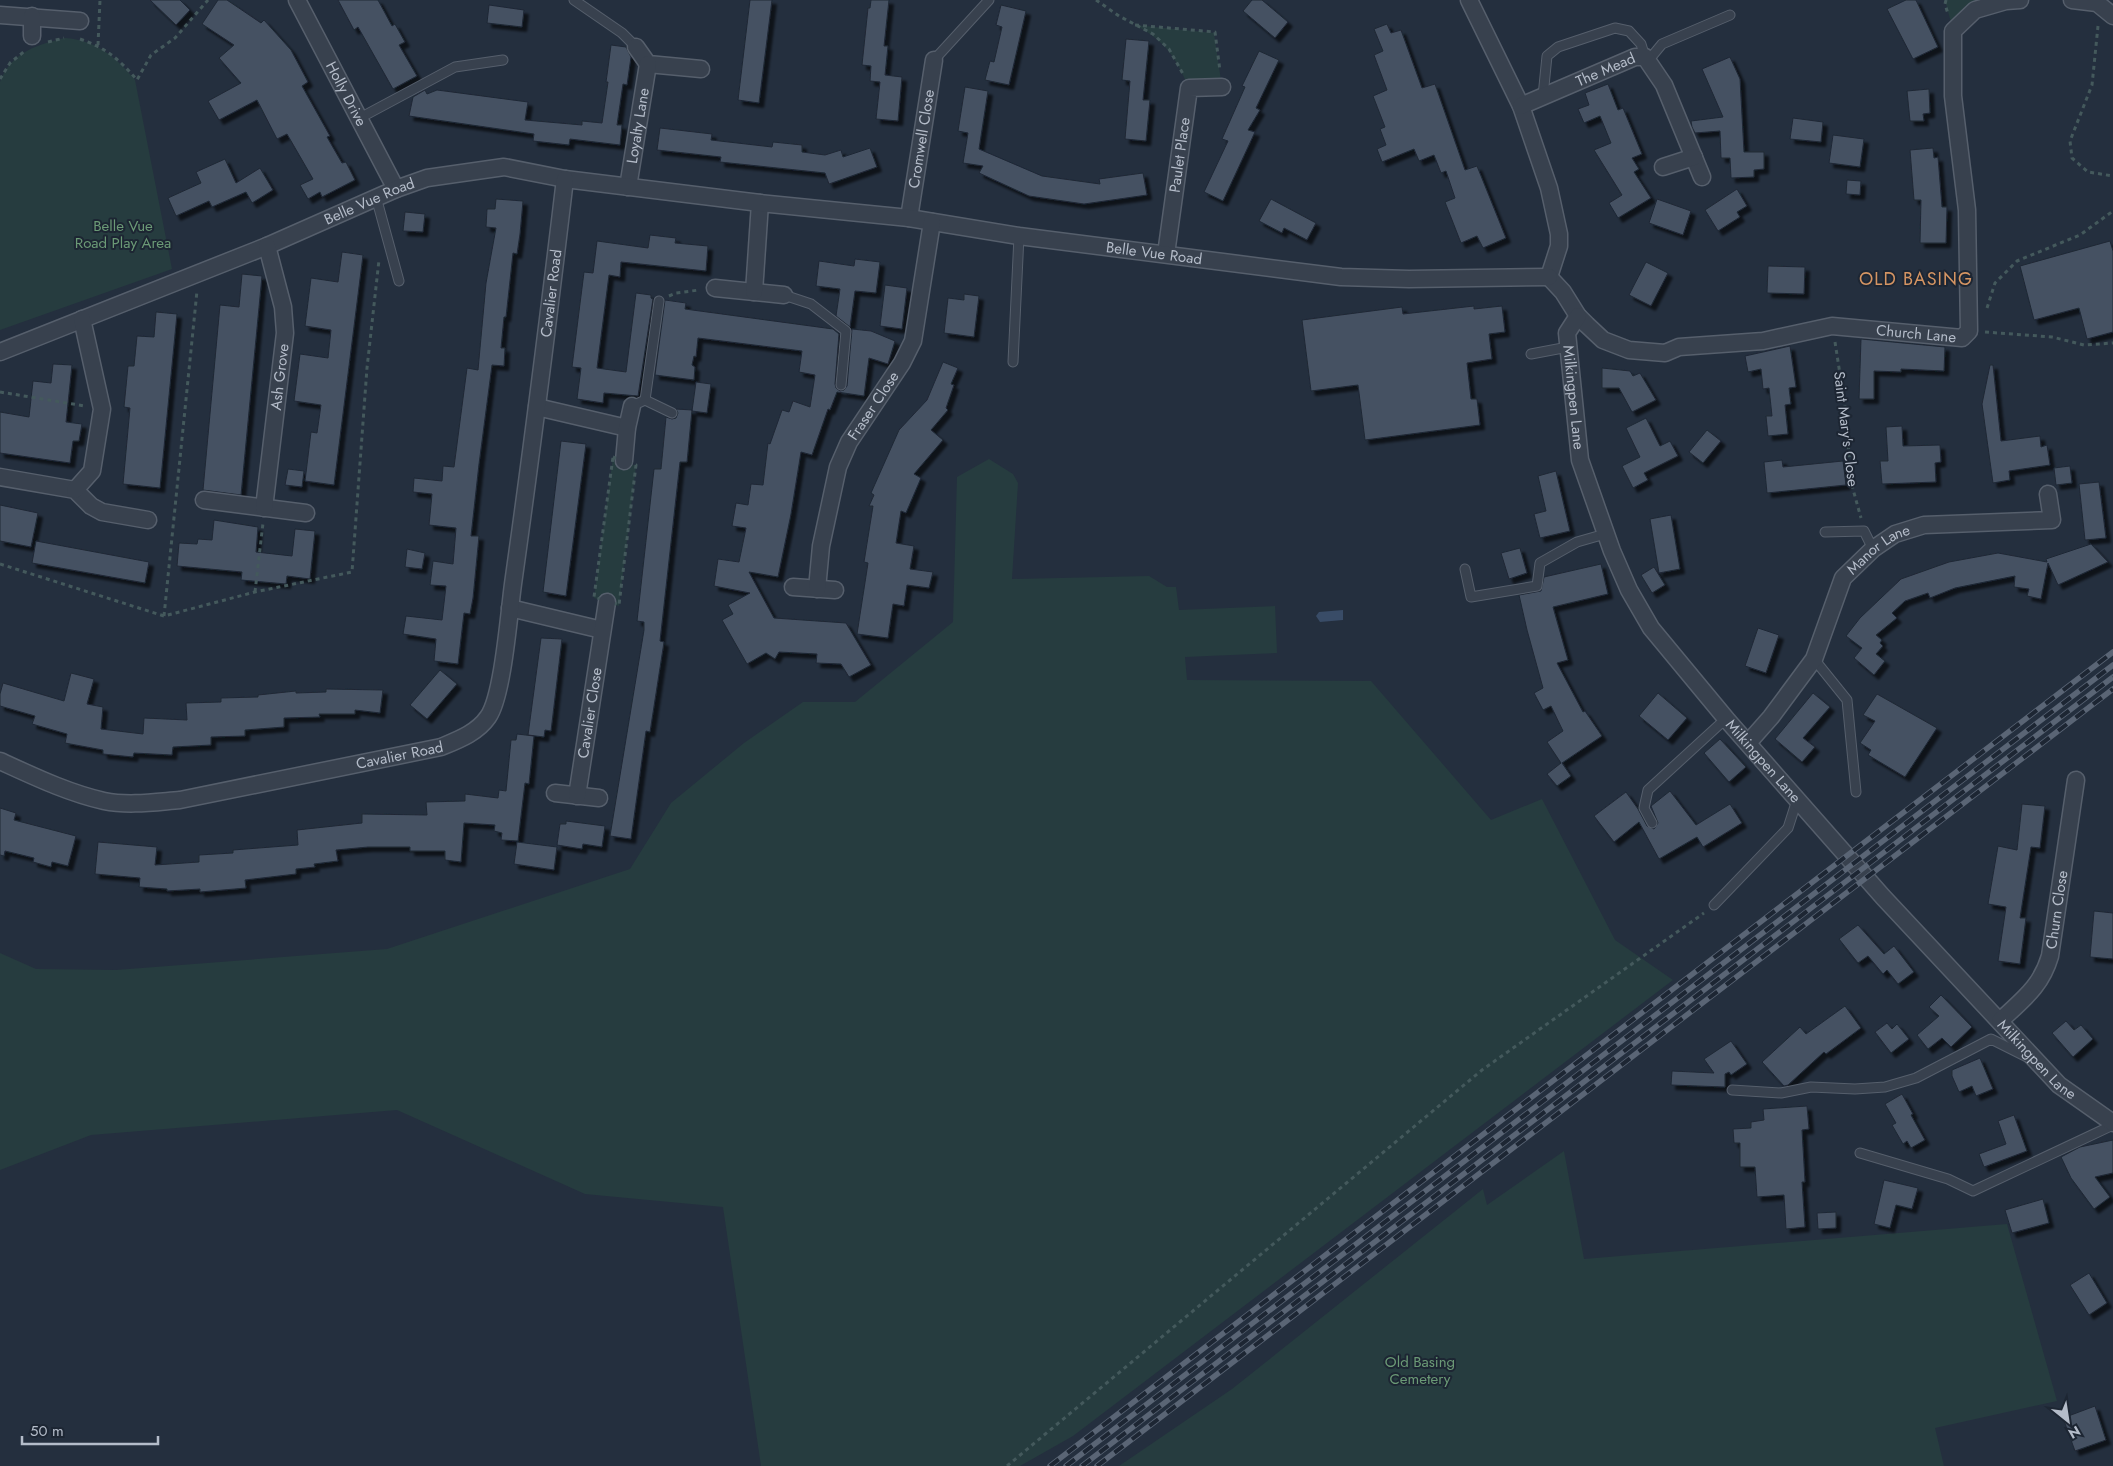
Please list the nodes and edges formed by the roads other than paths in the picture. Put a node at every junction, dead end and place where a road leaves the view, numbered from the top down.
1 (297, 0) edge
2 (574, 0) edge
3 (989, 0) edge
4 (1469, 0) edge
5 (2020, 0) edge
6 (2072, 0) edge
7 (0, 15) edge
8 (1730, 15) dead end
9 (32, 16) junction
10 (2113, 16) edge
11 (80, 21) dead end
12 (34, 42) road end
13 (636, 47) joint
14 (1646, 59) junction
15 (503, 60) dead end
16 (934, 60) joint
17 (648, 64) junction
18 (702, 69) dead end
19 (1222, 87) road end
20 (1543, 96) junction
21 (1521, 106) junction
22 (358, 119) junction
23 (1694, 157) junction
24 (1663, 167) dead end
25 (1702, 177) dead end
26 (565, 179) junction
27 (628, 187) junction
28 (396, 189) junction
29 (376, 197) junction
30 (760, 203) junction
31 (909, 218) junction
32 (932, 222) junction
33 (1018, 236) junction
34 (267, 246) junction
35 (1166, 254) junction
36 (1549, 277) junction
37 (399, 281) dead end
38 (715, 288) road end
39 (754, 292) junction
40 (784, 295) joint
41 (659, 301) road end
42 (1578, 316) junction
43 (82, 319) junction
44 (1568, 347) junction
45 (0, 352) edge
46 (1531, 354) dead end
47 (1013, 362) dead end
48 (841, 385) dead end
49 (638, 403) junction
50 (537, 407) junction
51 (672, 412) dead end
52 (627, 428) junction
53 (624, 461) road end
54 (0, 477) edge
55 (75, 490) junction
56 (2048, 494) dead end
57 (204, 500) dead end
58 (264, 508) junction
59 (306, 513) dead end
60 (148, 520) dead end
61 (1825, 532) dead end
62 (1605, 534) junction
63 (1873, 549) junction
64 (1465, 569) dead end
65 (793, 587) dead end
66 (817, 589) junction
67 (835, 590) dead end
68 (607, 602) road end
69 (510, 608) junction
70 (602, 630) junction
71 (1814, 658) junction
72 (1728, 721) junction
73 (1748, 743) junction
74 (0, 761) edge
75 (2076, 780) dead end
76 (1856, 792) dead end
77 (555, 793) dead end
78 (577, 796) junction
79 (599, 798) dead end
80 (1797, 800) junction
81 (1652, 823) dead end
82 (1714, 906) road end
83 (2000, 1022) junction
84 (2038, 1062) junction
85 (1732, 1090) dead end
86 (2113, 1124) edge
87 (1860, 1153) dead end

1 - 22 street, Holly Drive
2 - 13 lane
3 - 16 lane
4 - 21 street
5 - 42 street, Church Lane
6 - 10 street
7 - 9 street
8 - 14 lane
9 - 11 street
9 - 12 street
13 - 17 street
14 - 20 street, The Mead
14 - 20 lane
14 - 23 street, The Mead
15 - 22 lane
16 - 31 street, Cromwell Close
17 - 18 street
17 - 27 street, Loyalty Lane
19 - 35 street, Paulet Place
20 - 21 street, The Mead
21 - 36 street
22 - 28 street, Holly Drive
23 - 24 street
23 - 25 street, The Mead
26 - 27 street, Belle Vue Road
26 - 28 street, Belle Vue Road
26 - 50 street, Cavalier Road
27 - 30 street, Belle Vue Road
28 - 29 street, Belle Vue Road
29 - 34 street, Belle Vue Road
29 - 37 lane
30 - 31 street, Belle Vue Road
30 - 39 street
31 - 32 street, Belle Vue Road
32 - 33 street, Belle Vue Road
32 - 66 street, Fraser Close
33 - 35 street, Belle Vue Road
33 - 47 lane
34 - 43 street, Belle Vue Road
34 - 58 street, Ash Grove
35 - 36 street, Belle Vue Road
36 - 42 street, Church Lane
38 - 39 street
39 - 40 street
40 - 48 lane
41 - 49 lane
42 - 44 street, Milkingpen Lane
43 - 45 street, Belle Vue Road
43 - 55 street
44 - 46 lane
44 - 62 street, Milkingpen Lane
49 - 51 lane
49 - 52 street
50 - 52 street
50 - 69 street, Cavalier Road
52 - 53 street
54 - 55 street
55 - 60 street
56 - 63 street, Manor Lane
57 - 58 street
58 - 59 street
61 - 63 lane
62 - 64 lane
62 - 72 street, Milkingpen Lane
63 - 71 street, Manor Lane
65 - 66 street
66 - 67 street
68 - 70 street, Cavalier Close
69 - 70 street
69 - 74 street, Cavalier Road
70 - 78 street, Cavalier Close
71 - 73 street, Manor Lane
71 - 76 lane
72 - 73 street, Milkingpen Lane
72 - 81 lane
73 - 80 street, Milkingpen Lane
75 - 83 street, Churn Close
77 - 78 street
78 - 79 street
80 - 82 lane
80 - 83 street, Milkingpen Lane
83 - 84 street, Milkingpen Lane
84 - 85 lane
84 - 86 street, Milkingpen Lane
86 - 87 lane

